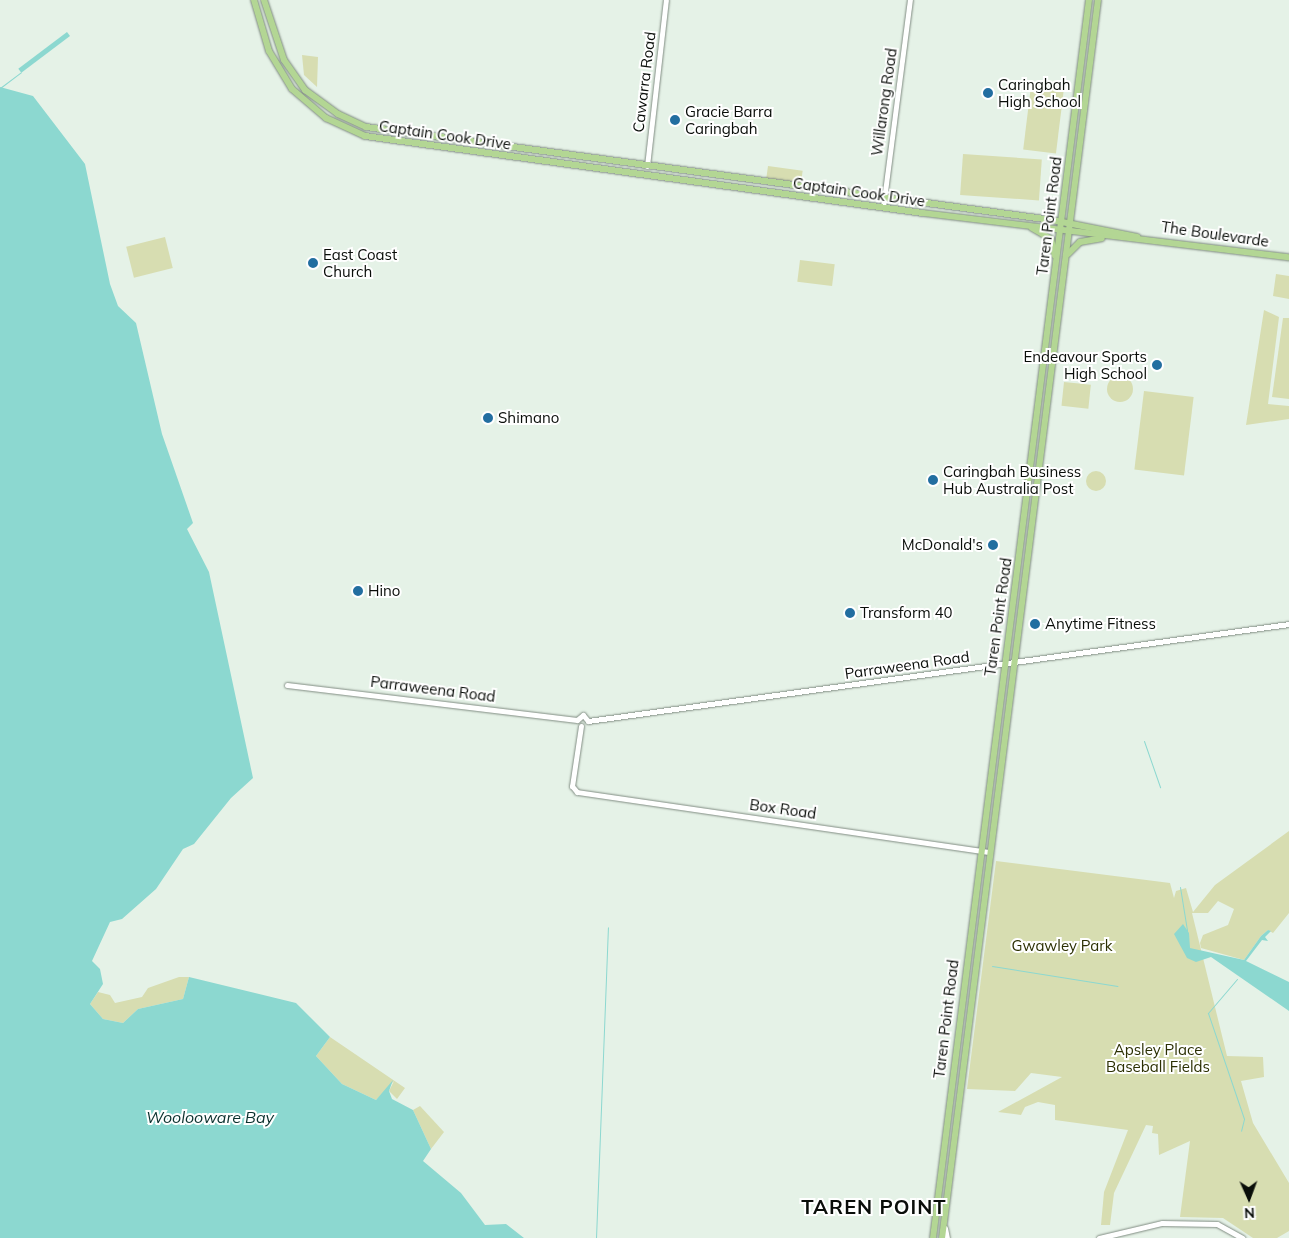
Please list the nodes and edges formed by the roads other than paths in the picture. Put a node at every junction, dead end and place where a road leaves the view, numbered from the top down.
1 (254, 0) edge
2 (264, 0) edge
3 (666, 0) edge
4 (910, 0) edge
5 (1089, 0) edge
6 (1098, 0) edge
7 (467, 143) junction
8 (467, 152) junction
9 (646, 166) junction
10 (645, 176) junction
11 (884, 197) junction
12 (883, 207) junction
13 (1061, 221) junction
14 (1071, 223) junction
15 (1024, 225) junction
16 (1060, 230) junction
17 (1070, 231) junction
18 (1121, 237) junction
19 (1137, 237) junction
20 (1067, 255) junction
21 (1289, 257) edge
22 (1056, 262) junction
23 (1289, 624) edge
24 (1014, 662) junction
25 (1004, 664) junction
26 (286, 685) dead end
27 (577, 720) junction
28 (588, 721) junction
29 (581, 726) junction
30 (980, 851) junction
31 (990, 852) junction
32 (944, 1223) junction
33 (933, 1238) edge
34 (942, 1238) edge
35 (947, 1238) edge
36 (1099, 1238) edge
37 (1242, 1238) edge

1 - 8 main road, Captain Cook Drive
2 - 7 main road, Captain Cook Drive
3 - 9 street, Cawarra Road
4 - 11 street, Willarong Road
5 - 13 main road, Taren Point Road
6 - 14 main road, Taren Point Road
7 - 8 main road
7 - 9 main road, Captain Cook Drive
8 - 10 main road, Captain Cook Drive
9 - 10 main road
9 - 11 main road, Captain Cook Drive
10 - 12 main road, Captain Cook Drive
11 - 12 street, Willarong Road
11 - 13 main road, Captain Cook Drive
12 - 15 main road, Captain Cook Drive
13 - 14 main road, Captain Cook Drive
13 - 16 main road, Taren Point Road
14 - 17 main road, Taren Point Road
14 - 19 main road, The Boulevarde
15 - 16 main road, Captain Cook Drive
15 - 22 main road
16 - 17 main road, Captain Cook Drive
16 - 22 main road, Taren Point Road
17 - 18 main road, The Boulevarde
17 - 20 main road, Taren Point Road
18 - 19 main road, The Boulevarde
18 - 20 main road
19 - 21 main road, The Boulevarde
20 - 24 main road, Taren Point Road
22 - 25 main road, Taren Point Road
23 - 24 street, Parraweena Road
24 - 25 street, Parraweena Road
24 - 31 main road, Taren Point Road
25 - 28 street, Parraweena Road
25 - 30 main road, Taren Point Road
26 - 27 street, Parraweena Road
27 - 28 street, Parraweena Road
27 - 29 street
28 - 29 street
29 - 30 street, Box Road
30 - 31 street, Box Road
30 - 33 main road, Taren Point Road
31 - 32 main road, Taren Point Road
32 - 34 main road, Taren Point Road
32 - 35 street
36 - 37 street

